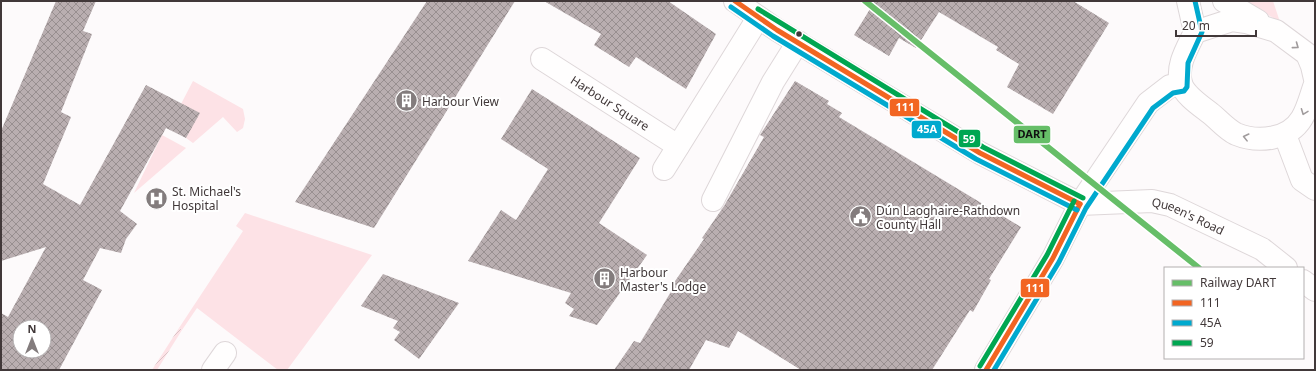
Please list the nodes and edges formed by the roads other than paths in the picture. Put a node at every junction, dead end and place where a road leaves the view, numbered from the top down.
1 (735, 1) edge
2 (1188, 1) edge
3 (1224, 1) edge
4 (758, 18) junction
5 (1276, 31) junction
6 (1195, 32) junction
7 (798, 42) junction
8 (542, 59) dead end
9 (1315, 79) edge
10 (1181, 84) junction
11 (1315, 84) edge
12 (1285, 135) junction
13 (678, 146) junction
14 (664, 169) dead end
15 (1315, 189) edge
16 (713, 200) dead end
17 (1080, 204) junction
18 (1285, 267) edge
19 (1304, 282) edge
20 (1315, 290) edge
21 (986, 370) edge

1 - 4 main road
2 - 6 main road
3 - 5 main road
4 - 7 main road
4 - 13 main road
5 - 6 main road
5 -> 9 main road
6 - 10 main road
7 - 16 main road
7 - 17 main road
8 - 13 main road, Harbour Square
12 -> 10 main road
10 - 17 main road
11 -> 12 main road
12 - 15 main road
13 - 14 main road
17 - 18 main road, Queen's Road
17 - 21 main road
19 - 20 main road

